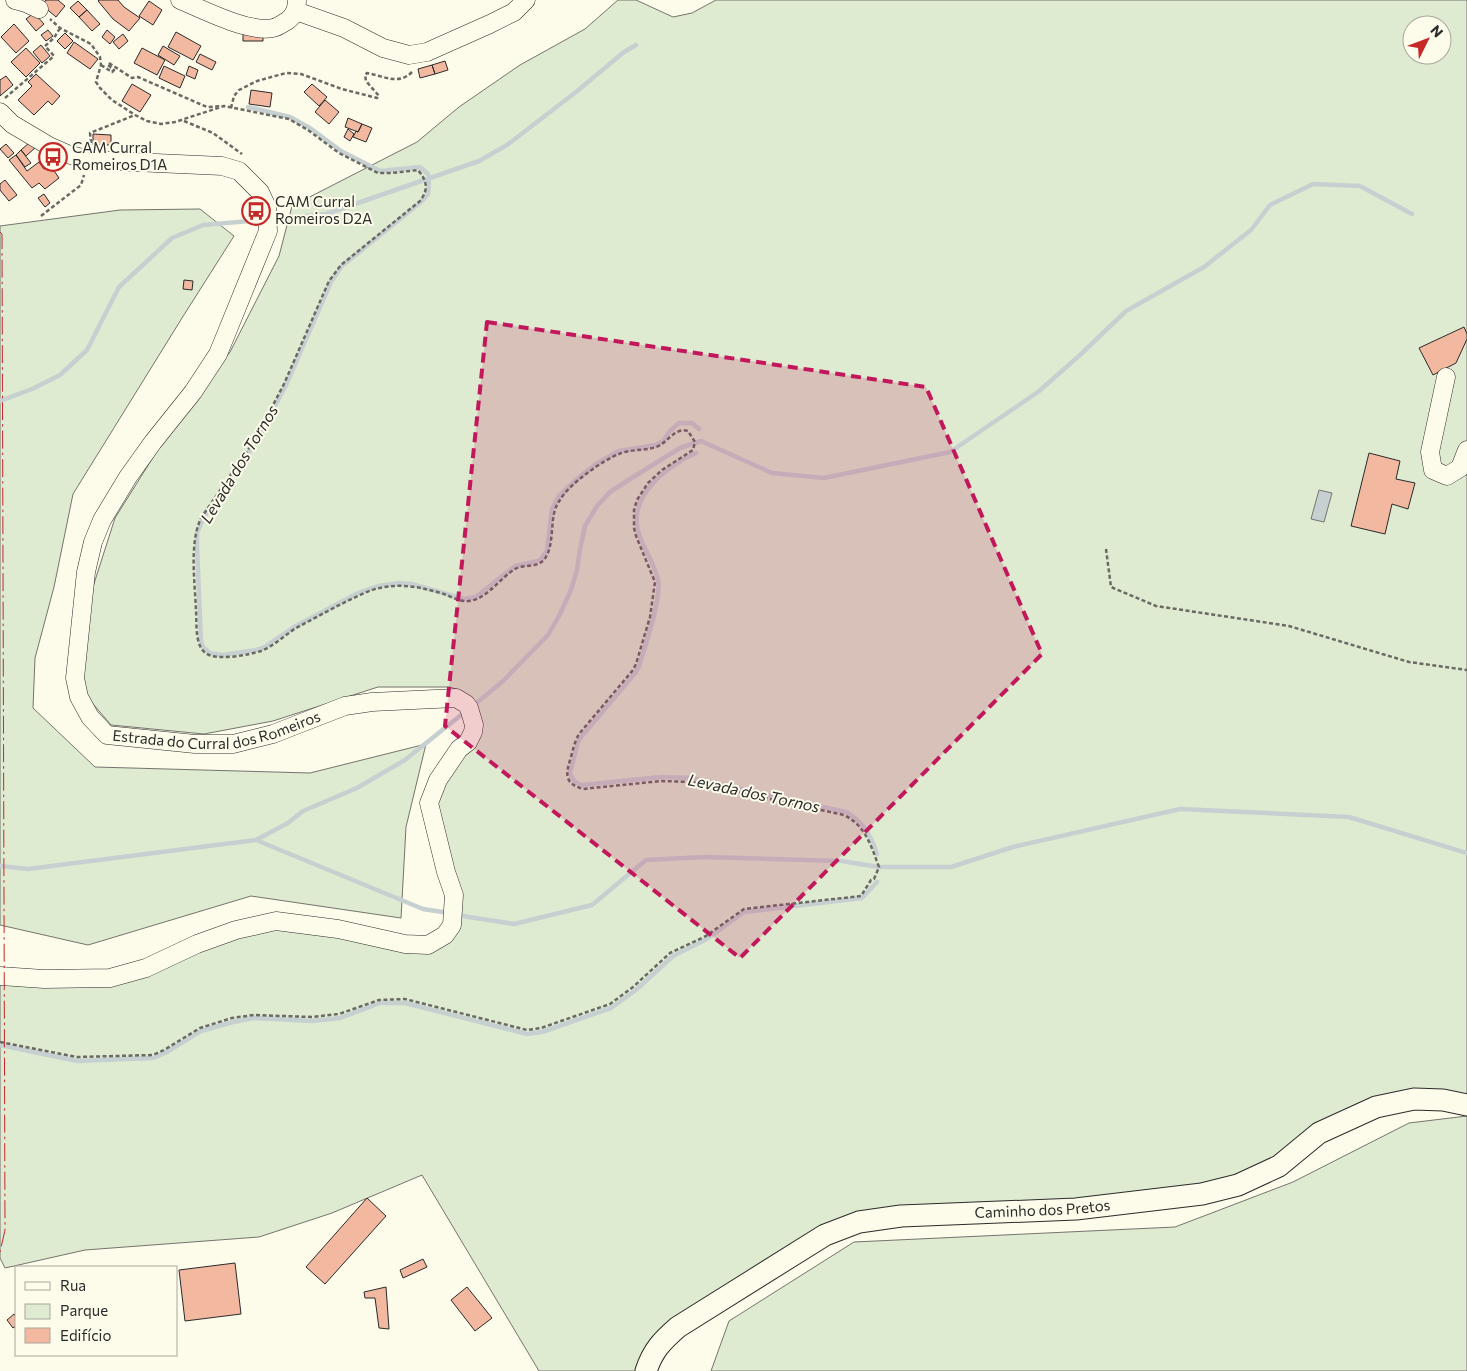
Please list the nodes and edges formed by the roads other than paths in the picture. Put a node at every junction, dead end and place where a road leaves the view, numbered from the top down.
1 (14, 0) edge
2 (180, 0) edge
3 (526, 0) edge
4 (297, 5) edge
5 (39, 9) dead end
6 (1, 106) edge
7 (1446, 377) dead end
8 (1467, 450) edge
9 (0, 976) edge
10 (1467, 1105) edge
11 (646, 1371) edge

1 - 5 street
2 - 4 street
3 - 4 street
6 - 9 street, Estrada do Curral dos Romeiros
7 - 8 street
10 - 11 main road, Caminho dos Pretos

